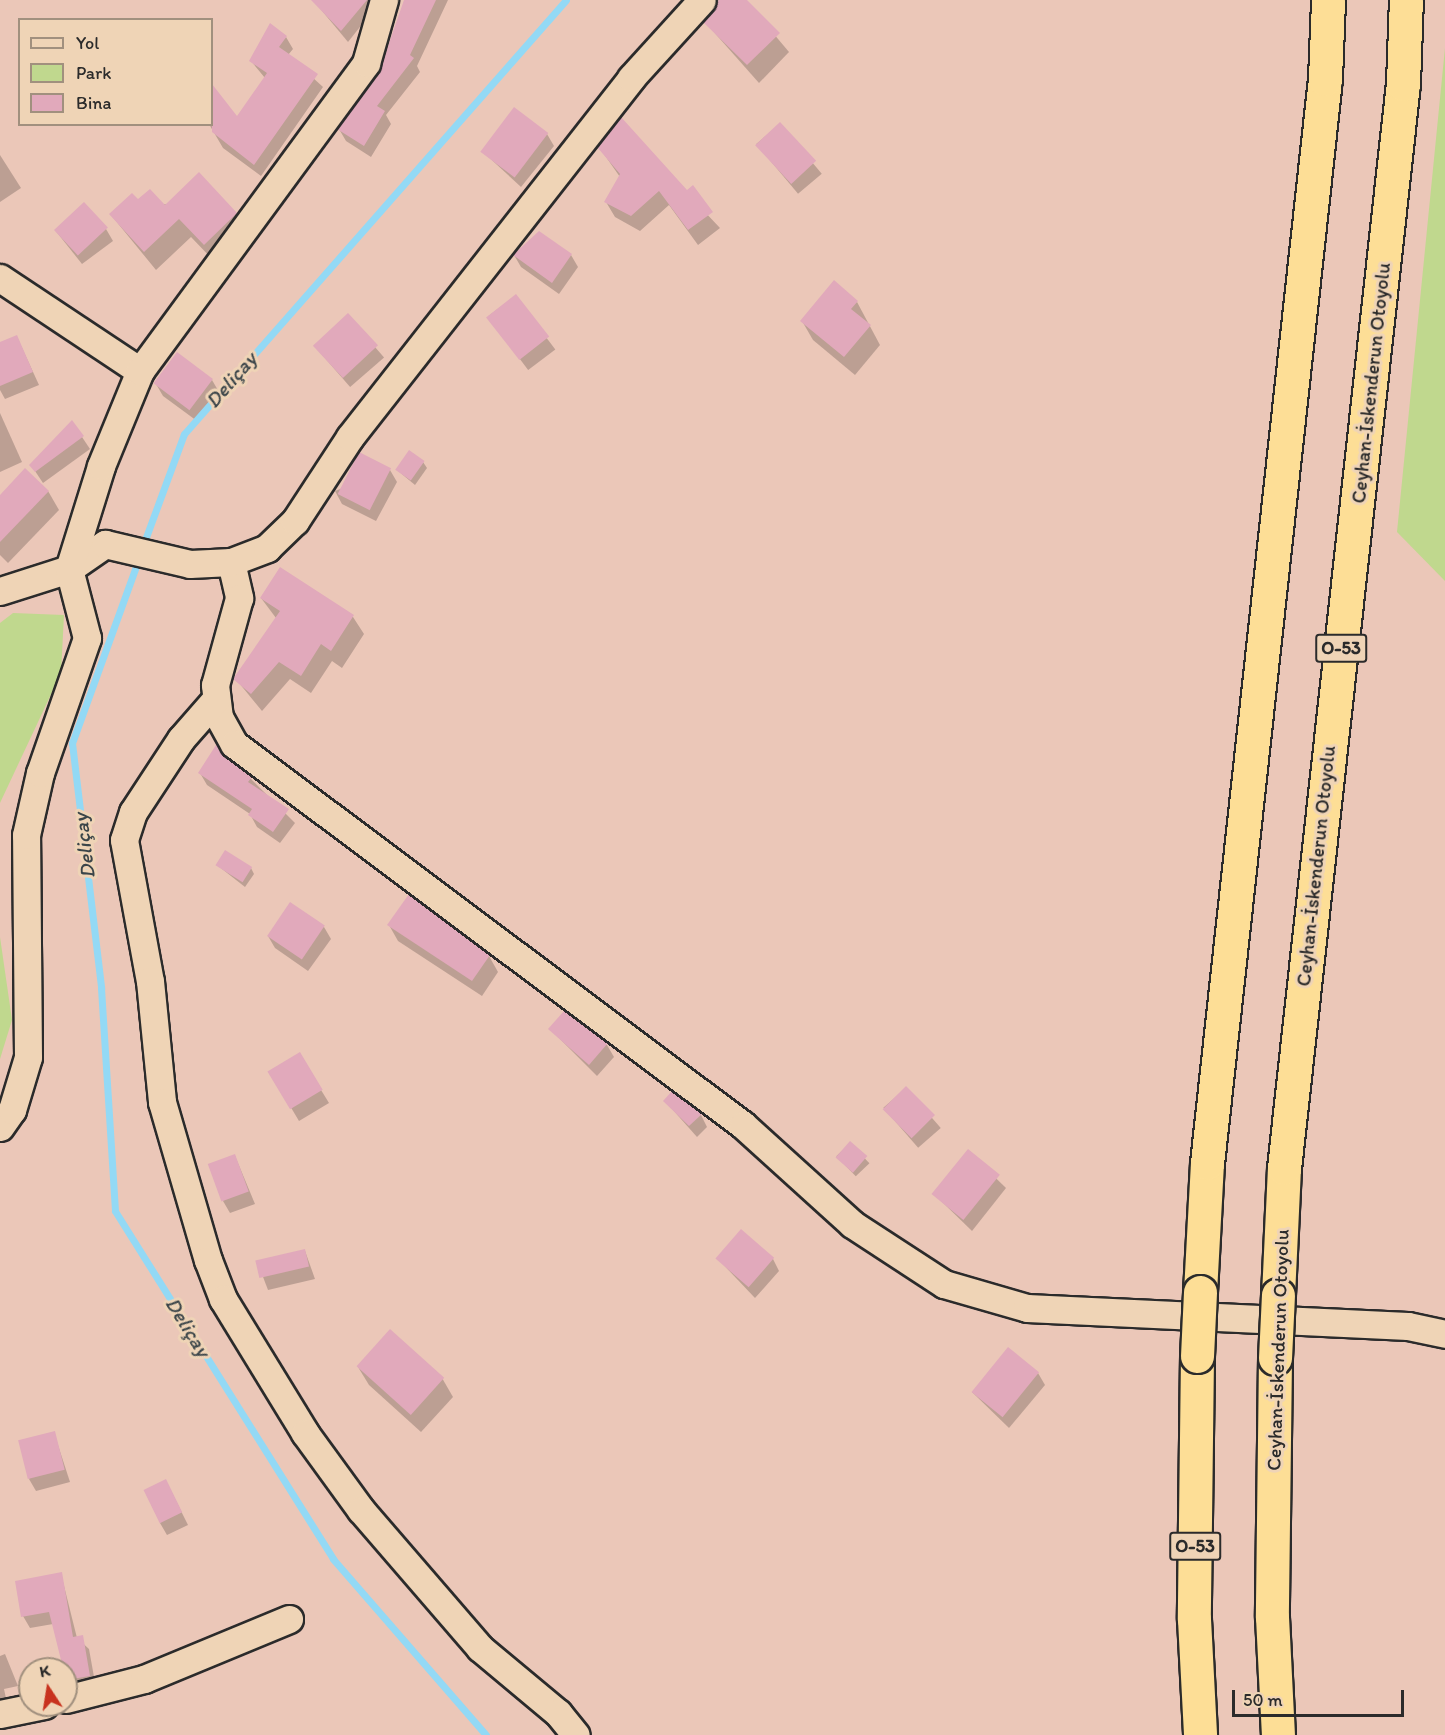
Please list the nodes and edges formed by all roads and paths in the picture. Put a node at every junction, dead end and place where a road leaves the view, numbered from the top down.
1 (384, 0) edge
2 (702, 0) edge
3 (1328, 0) edge
4 (1406, 0) edge
5 (0, 278) edge
6 (140, 371) junction
7 (231, 562) junction
8 (69, 569) junction
9 (0, 591) edge
10 (216, 699) junction
11 (0, 1127) edge
12 (1445, 1334) edge
13 (289, 1619) dead end
14 (78, 1696) edge
15 (18, 1710) edge
16 (0, 1714) edge
17 (576, 1735) edge
18 (1200, 1735) edge
19 (1278, 1735) edge

1 - 6 street
2 - 7 street
3 - 18 highway, O-53, bridge
4 - 19 highway, Ceyhan-İskenderun Otoyolu / O-53, bridge
5 - 6 street
6 - 8 street
7 - 8 street
7 - 10 street
8 - 9 street
8 - 11 street
10 - 12 street
10 - 17 street
13 - 14 street
15 - 16 street

